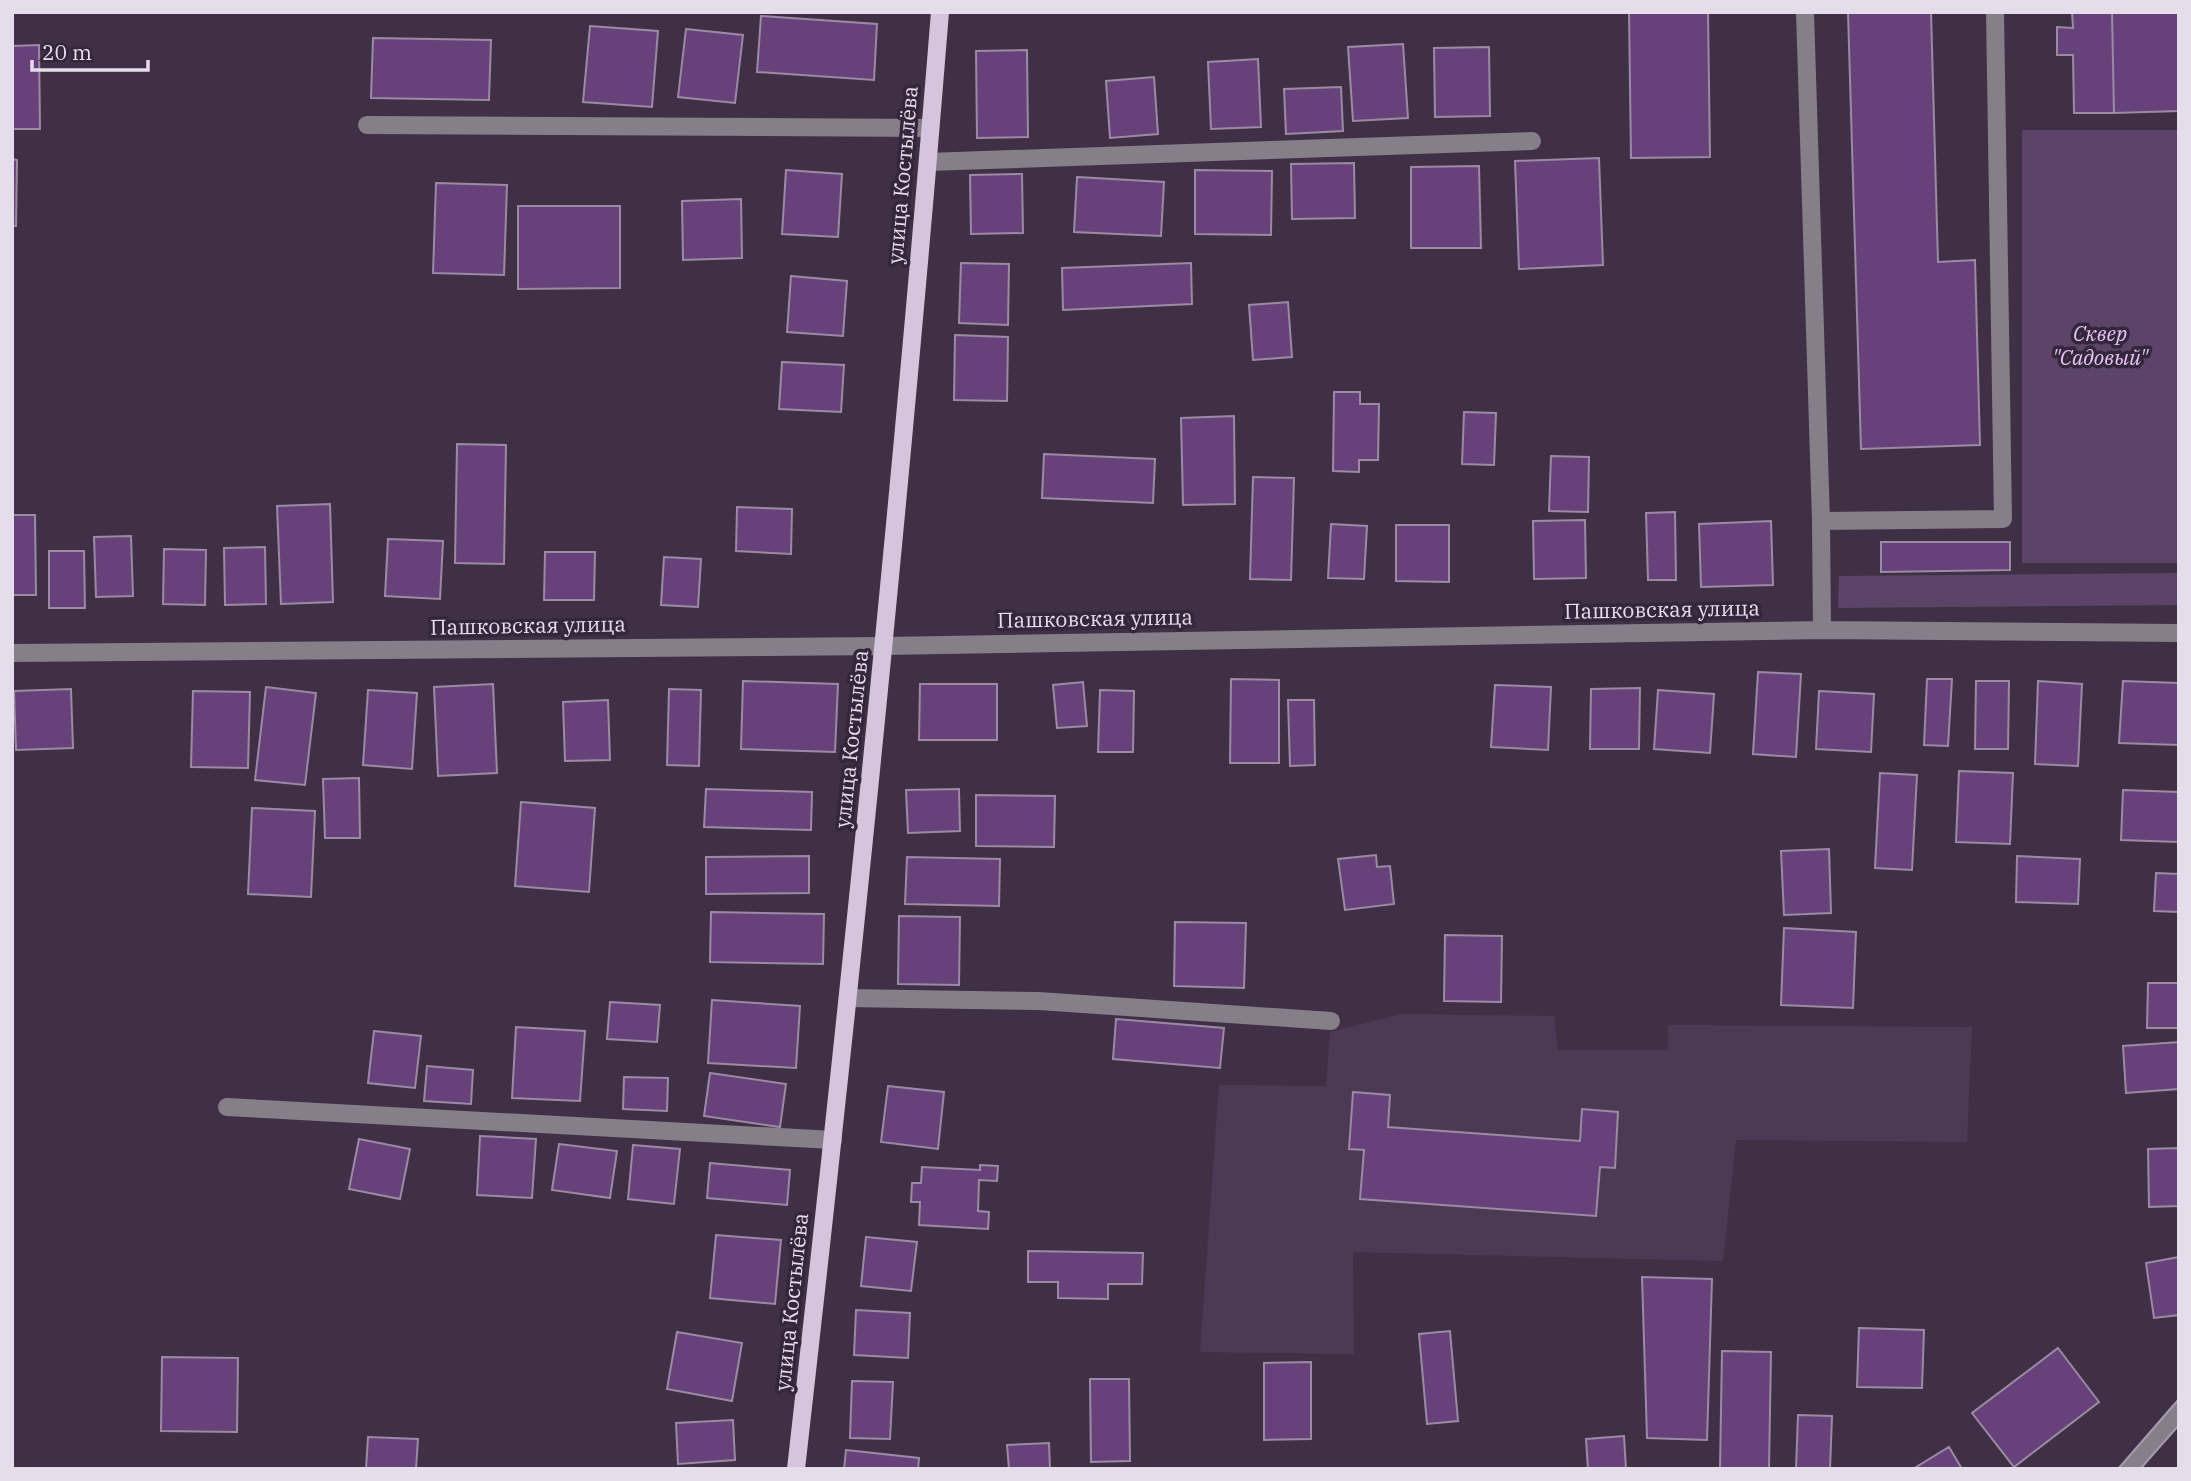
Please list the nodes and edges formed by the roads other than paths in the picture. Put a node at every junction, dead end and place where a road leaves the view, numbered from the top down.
1 (940, 12) edge
2 (1805, 12) edge
3 (1995, 12) edge
4 (367, 125) dead end
5 (930, 128) junction
6 (1532, 141) dead end
7 (928, 162) junction
8 (1821, 522) junction
9 (1822, 630) junction
10 (2179, 633) edge
11 (884, 646) junction
12 (12, 653) edge
13 (848, 999) junction
14 (1331, 1021) dead end
15 (227, 1107) dead end
16 (833, 1140) junction
17 (2179, 1411) edge
18 (796, 1469) edge
19 (2130, 1469) edge

1 - 5 main road, улица Костылёва
2 - 8 street
3 - 8 street
4 - 5 street
5 - 7 main road, улица Костылёва
6 - 7 street
7 - 11 main road, улица Костылёва
8 - 9 street
9 - 10 street, Пашковская улица
9 - 11 street, Пашковская улица
11 - 12 street, Пашковская улица
11 - 13 main road, улица Костылёва
13 - 14 street
13 - 16 main road, улица Костылёва
15 - 16 street
16 - 18 main road, улица Костылёва
17 - 19 street

